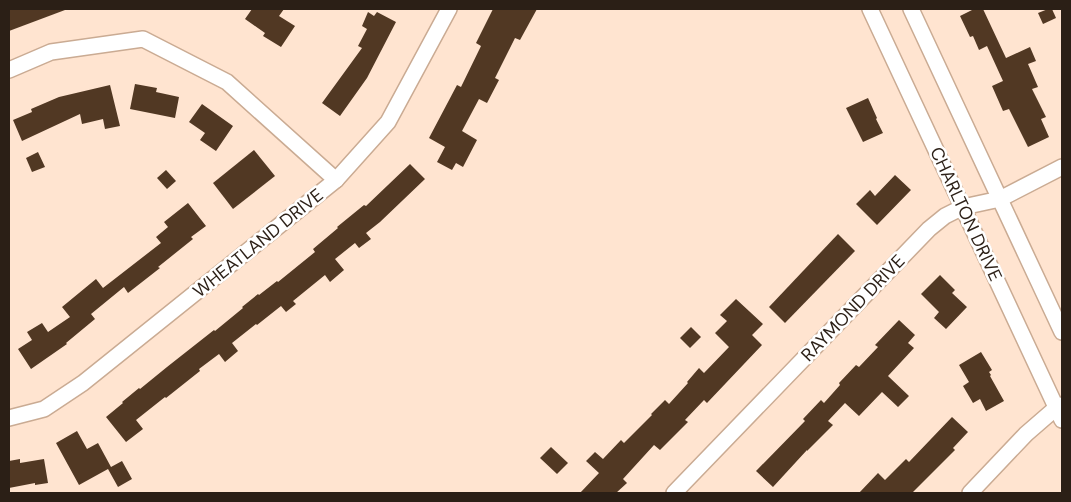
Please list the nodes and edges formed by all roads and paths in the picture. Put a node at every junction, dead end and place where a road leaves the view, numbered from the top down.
1 (449, 9) edge
2 (870, 9) edge
3 (911, 9) edge
4 (9, 70) edge
5 (1062, 167) edge
6 (336, 180) junction
7 (1000, 199) junction
8 (963, 207) junction
9 (1062, 332) edge
10 (1060, 411) edge
11 (9, 418) edge
12 (674, 493) edge
13 (970, 493) edge

1 - 6 street, WHEATLAND DRIVE
2 - 8 street, CHARLTON DRIVE
3 - 7 street, CHARLTON DRIVE
4 - 6 street
5 - 7 street, RAYMOND DRIVE
6 - 11 street, WHEATLAND DRIVE
7 - 8 street, RAYMOND DRIVE
7 - 9 street, CHARLTON DRIVE
8 - 10 street, CHARLTON DRIVE
8 - 12 street, RAYMOND DRIVE
10 - 13 street

